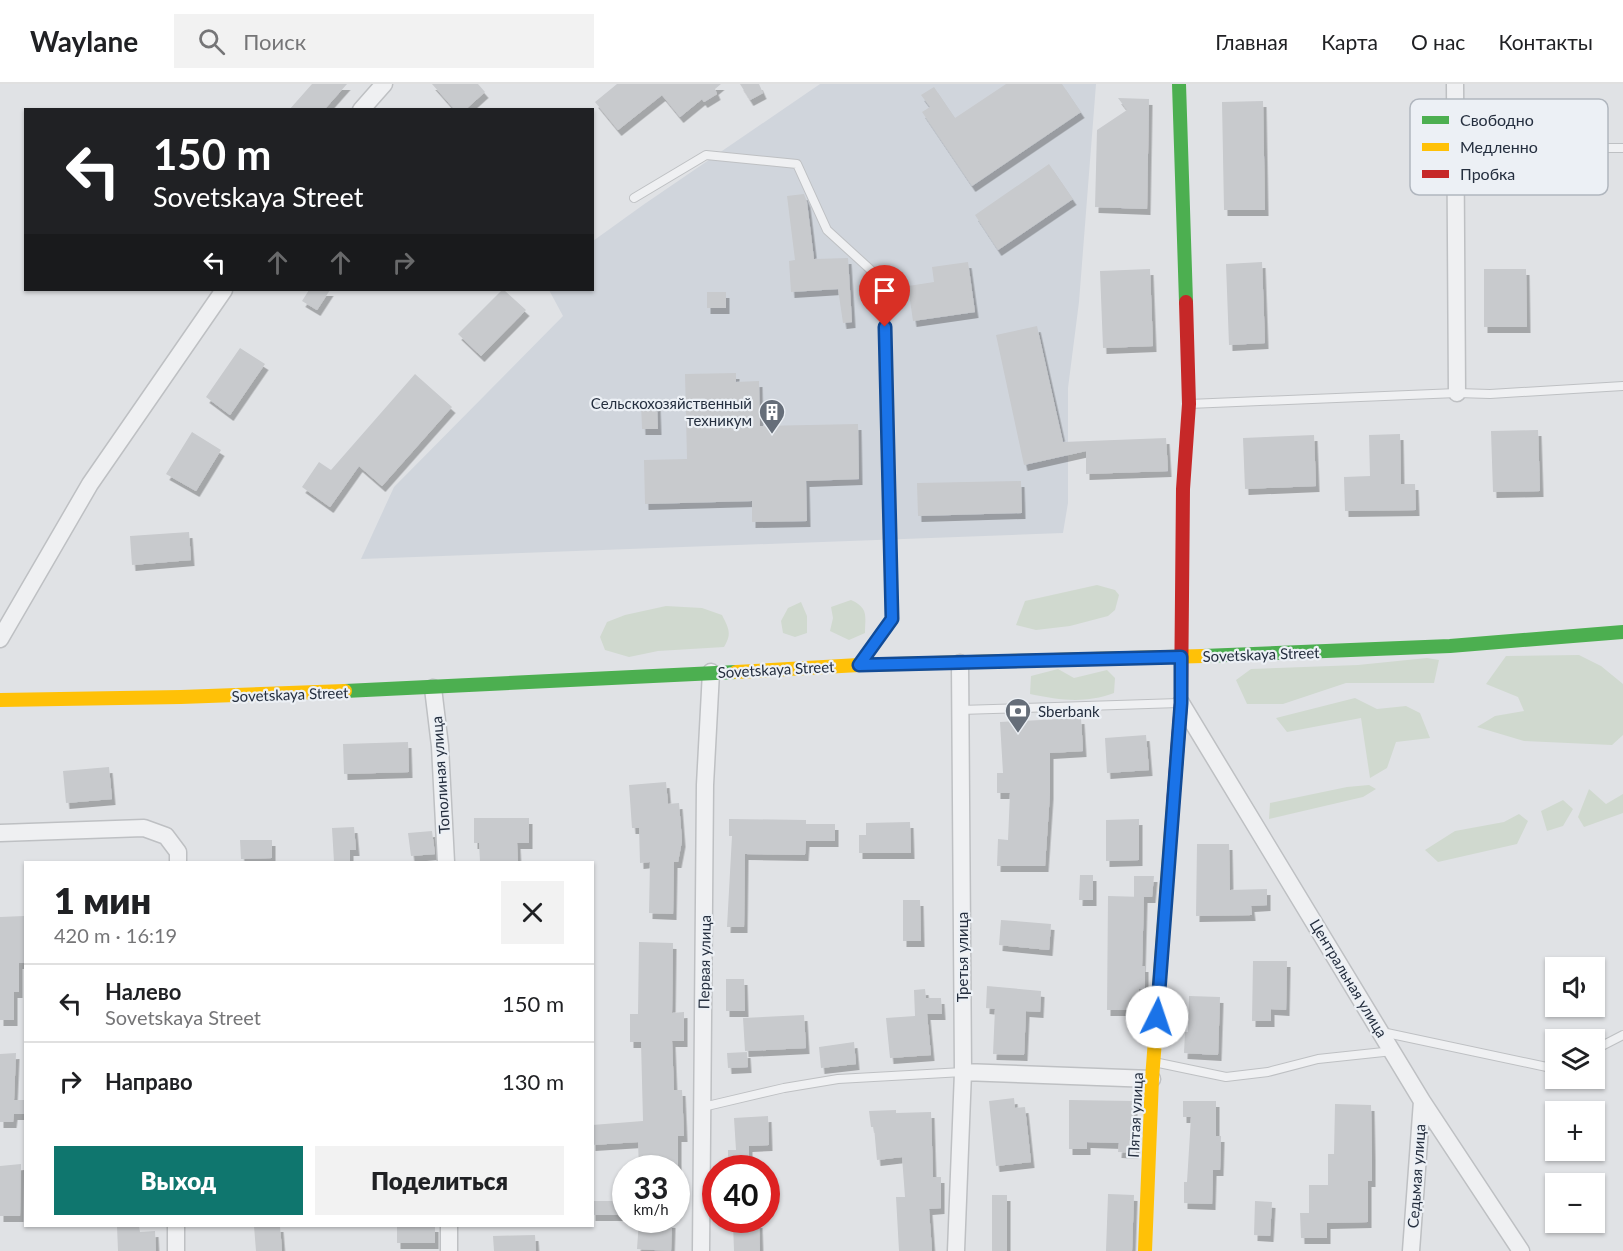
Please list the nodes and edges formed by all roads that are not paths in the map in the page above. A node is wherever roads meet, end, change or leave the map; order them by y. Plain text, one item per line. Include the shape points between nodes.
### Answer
1 (384, 84) edge
2 (1179, 84) edge
3 (363, 108) edge
4 (1455, 195) edge
5 (634, 198) dead end
6 (223, 291) edge
7 (1623, 386) edge
8 (1457, 393) junction
9 (1188, 404) junction
10 (1623, 632) edge
11 (0, 639) edge
12 (1181, 657) junction
13 (960, 663) junction
14 (859, 665) junction
15 (711, 672) junction
16 (433, 688) junction
17 (0, 700) edge
18 (1181, 703) junction
19 (960, 710) junction
20 (0, 833) edge
21 (178, 857) edge
22 (446, 861) edge
23 (1382, 1032) junction
24 (1623, 1035) edge
25 (1605, 1044) edge
26 (1393, 1051) junction
27 (1545, 1068) edge
28 (1153, 1071) junction
29 (963, 1072) junction
30 (1422, 1101) junction
31 (703, 1107) junction
32 (176, 1227) edge
33 (449, 1227) edge
34 (176, 1251) edge
35 (449, 1251) edge
36 (702, 1251) edge
37 (956, 1251) edge
38 (1145, 1251) edge
39 (1411, 1251) edge
40 (1521, 1251) edge

1 - 3 street
2 - 9 main road, Пятая улица
4 - 8 street
5 - 14 lane via 706,155 797,164 826,230 884,282 892,619
6 - 11 street via 90,484
7 - 8 lane
8 - 9 lane
9 - 12 main road, Пятая улица via 1182,489
10 - 12 main road, Sovetskaya Street via 1450,646
12 - 13 main road, Sovetskaya Street
12 - 18 main road, Пятая улица
13 - 14 main road, Sovetskaya Street
13 - 19 street, Третья улица
14 - 15 main road, Sovetskaya Street
15 - 16 main road, Sovetskaya Street
15 - 31 street, Первая улица via 705,786
16 - 17 main road, Sovetskaya Street
16 - 22 street, Тополиная улица
18 - 19 lane
18 - 23 street, Центральная улица
18 - 28 main road, Пятая улица
19 - 29 street, Третья улица
20 - 21 street via 144,828 166,836
23 - 26 street, Центральная улица
23 - 27 lane
24 - 25 lane
26 - 28 lane via 1318,1059 1268,1072 1226,1077
26 - 30 street, Центральная улица
28 - 29 street
28 - 38 main road, Пятая улица
29 - 31 lane via 838,1079
29 - 37 street, Третья улица
30 - 39 street, Седьмая улица
30 - 40 street, Центральная улица
31 - 36 street, Первая улица
32 - 34 street
33 - 35 street

